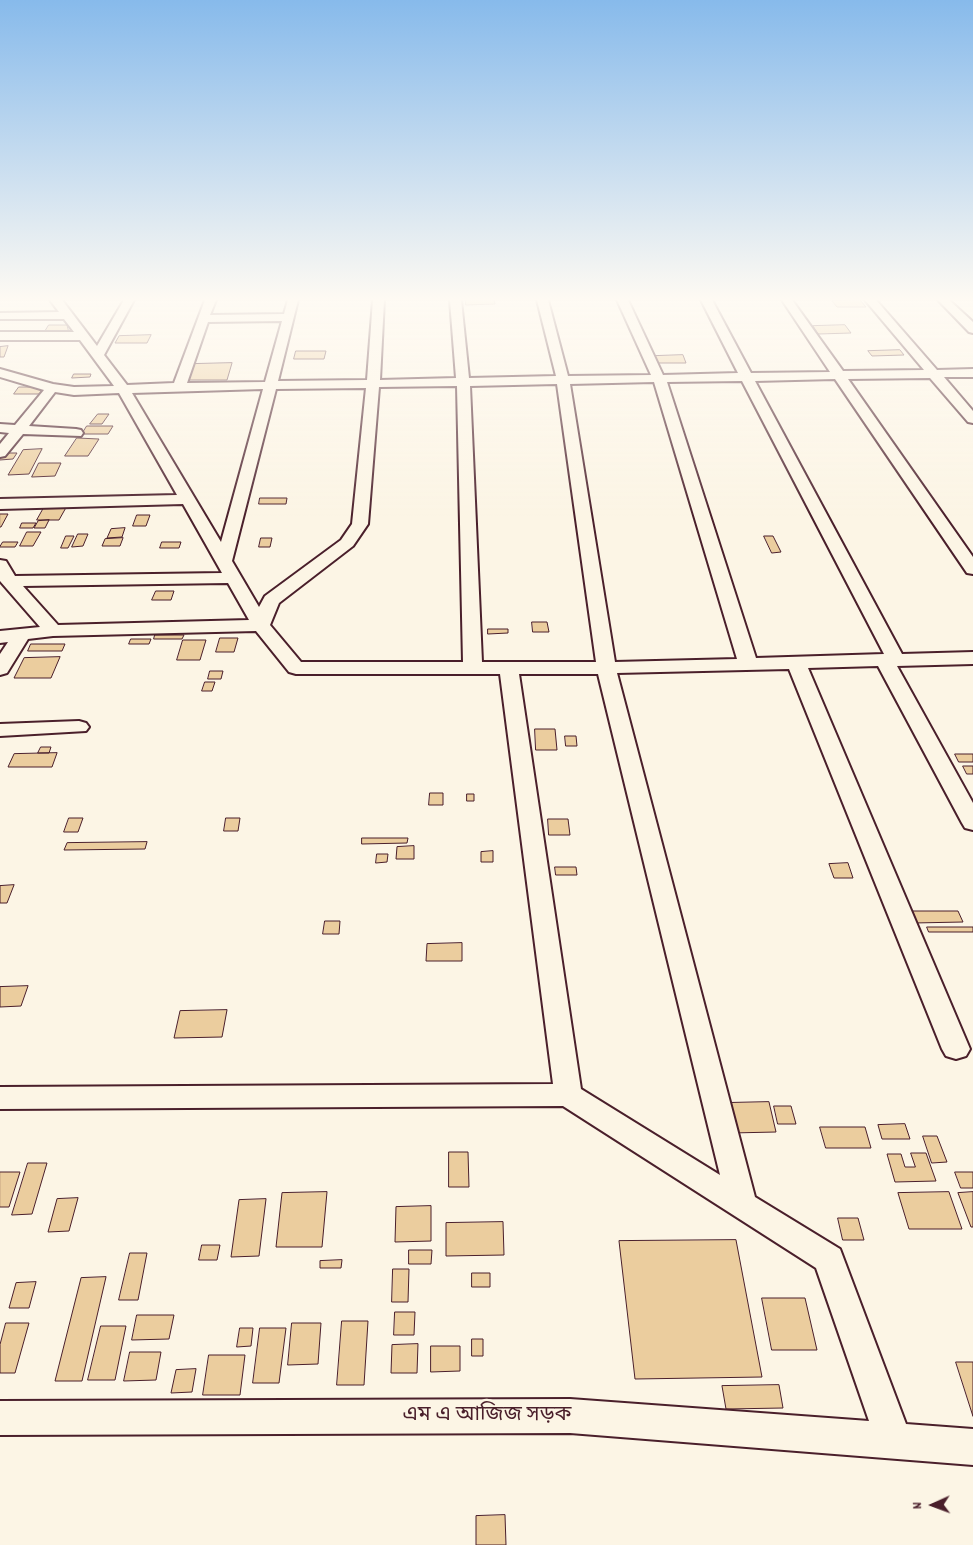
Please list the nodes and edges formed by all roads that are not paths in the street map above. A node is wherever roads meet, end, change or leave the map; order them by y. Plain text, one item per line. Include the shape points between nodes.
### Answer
1 (111, 372) edge
2 (184, 372) edge
3 (275, 372) edge
4 (375, 372) edge
5 (462, 372) edge
6 (561, 372) edge
7 (655, 372) edge
8 (745, 372) edge
9 (837, 372) edge
10 (0, 373) edge
11 (973, 373) edge
12 (935, 374) junction
13 (839, 375) junction
14 (748, 377) junction
15 (658, 379) junction
16 (563, 380) junction
17 (463, 382) junction
18 (374, 385) junction
19 (179, 387) junction
20 (271, 387) junction
21 (52, 388) junction
22 (124, 390) junction
23 (973, 419) edge
24 (0, 428) edge
25 (19, 429) junction
26 (76, 433) dead end
27 (0, 453) edge
28 (187, 499) junction
29 (0, 504) edge
30 (224, 560) junction
31 (0, 565) edge
32 (973, 569) edge
33 (234, 578) junction
34 (9, 581) junction
35 (261, 625) junction
36 (53, 631) junction
37 (21, 635) junction
38 (0, 637) edge
39 (973, 658) edge
40 (890, 660) junction
41 (796, 662) junction
42 (748, 663) junction
43 (0, 668) edge
44 (606, 668) junction
45 (473, 669) junction
46 (509, 669) junction
47 (79, 727) dead end
48 (0, 730) edge
49 (973, 823) edge
50 (956, 1049) dead end
51 (568, 1095) junction
52 (0, 1098) edge
53 (742, 1205) junction
54 (0, 1418) edge
55 (894, 1441) junction
56 (973, 1447) edge

1 - 22 street
2 - 19 street
3 - 20 street
4 - 18 street
5 - 17 street
6 - 16 street
7 - 15 street
8 - 14 street
9 - 13 street
10 - 21 street
11 - 12 street
12 - 13 street
12 - 23 street
13 - 14 street
13 - 32 street
14 - 15 street
14 - 40 street
15 - 16 street
15 - 42 street
16 - 17 street
16 - 44 street
17 - 18 street
17 - 45 street
18 - 20 street
18 - 35 street via 360,524 347,543 271,600
19 - 20 street
19 - 22 street
20 - 30 street
21 - 22 street
21 - 25 street
22 - 28 street
24 - 25 street
25 - 26 street
25 - 27 street
28 - 29 street
28 - 30 street
30 - 33 street
31 - 34 street
33 - 34 street
33 - 35 street
34 - 36 street
35 - 36 street
35 - 45 street via 296,668
36 - 37 street
37 - 38 street
37 - 43 street
39 - 40 street
40 - 41 street
40 - 49 street
41 - 42 street
41 - 50 street
42 - 44 street
44 - 46 street
44 - 53 street
45 - 46 street
46 - 51 street
47 - 48 street
51 - 52 street
51 - 53 street
53 - 55 street via 829,1259
54 - 55 street, এম এ আজিজ সড়ক via 570,1416
55 - 56 street, এম এ আজিজ সড়ক

